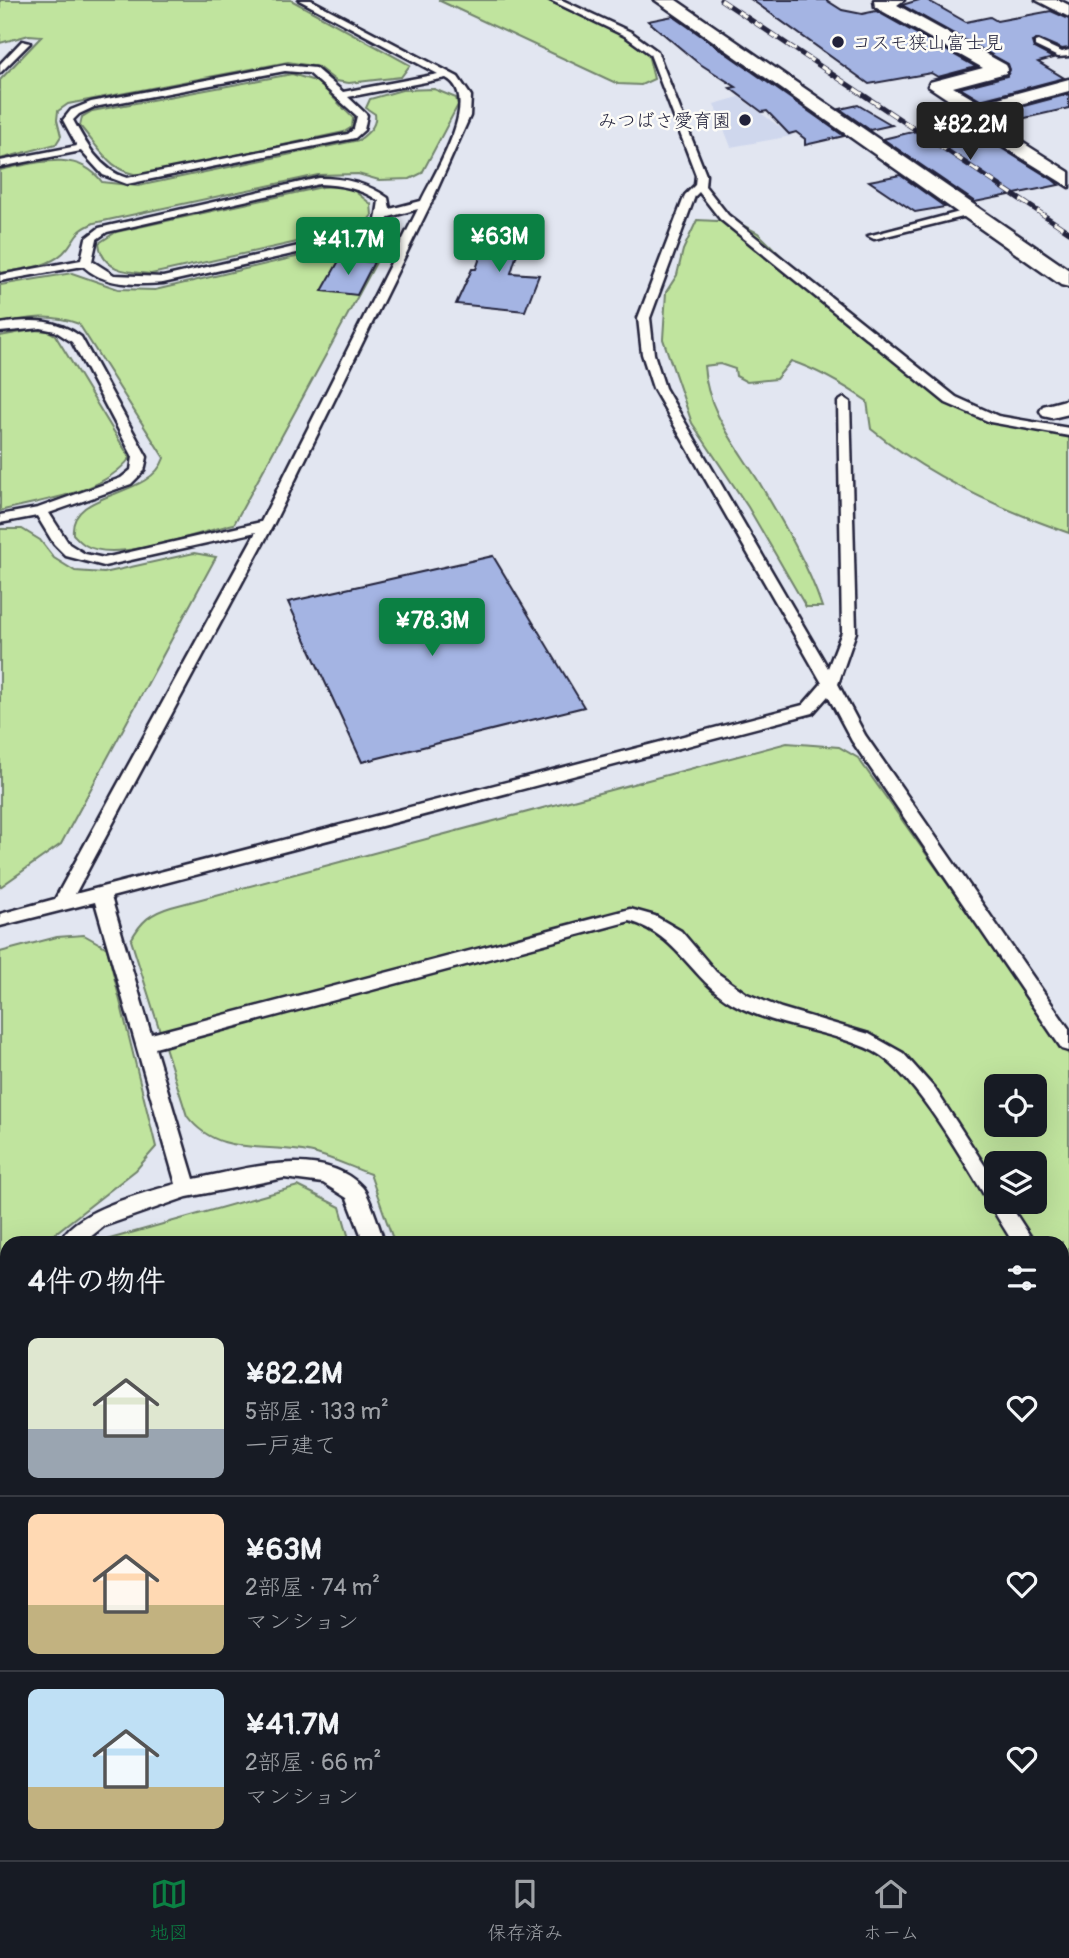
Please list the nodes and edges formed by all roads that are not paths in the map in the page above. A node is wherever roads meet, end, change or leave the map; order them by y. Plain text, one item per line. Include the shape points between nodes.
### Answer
1 (304, 0) edge
2 (555, 0) edge
3 (664, 0) edge
4 (895, 0) edge
5 (1045, 0) edge
6 (1069, 12) edge
7 (1038, 44) dead end
8 (0, 47) edge
9 (1069, 53) edge
10 (0, 69) edge
11 (446, 75) junction
12 (1069, 85) edge
13 (340, 96) junction
14 (977, 109) junction
15 (82, 148) junction
16 (0, 164) edge
17 (1069, 181) edge
18 (699, 186) junction
19 (426, 203) junction
20 (971, 212) junction
21 (386, 214) junction
22 (874, 236) dead end
23 (86, 262) junction
24 (0, 278) edge
25 (1069, 280) edge
26 (0, 328) edge
27 (844, 402) dead end
28 (1069, 432) edge
29 (41, 511) junction
30 (0, 519) edge
31 (265, 525) junction
32 (831, 684) junction
33 (101, 894) junction
34 (62, 903) junction
35 (0, 920) edge
36 (145, 1044) junction
37 (1069, 1044) edge
38 (984, 1182) edge
39 (187, 1189) junction
40 (1005, 1214) edge
41 (77, 1236) edge
42 (372, 1236) edge
43 (1020, 1236) edge

1 - 11 lane
2 - 18 lane via 628,34 654,53 701,175
3 - 20 street
4 - 14 street via 881,3 999,69 937,86
5 - 6 street
7 - 9 lane via 1060,55
8 - 10 lane via 25,43
11 - 13 lane
11 - 19 lane via 455,79 466,96 465,116
12 - 14 street
13 - 15 lane via 312,70 285,68 90,105 68,120
13 - 15 lane via 362,115 359,130 351,136 141,180 112,178
14 - 17 street via 962,113
15 - 16 lane
18 - 28 lane via 724,217 951,400 995,419
18 - 32 lane via 690,195 644,318 649,354 659,388
19 - 21 lane
19 - 31 lane
20 - 22 lane
20 - 25 street
21 - 23 lane via 381,225 364,235 163,281 141,282 102,274
21 - 23 lane via 384,200 374,192 341,181 319,181 103,230 92,238
23 - 24 lane
26 - 29 lane via 45,324 65,328 77,340 140,457 137,471 126,481
27 - 32 lane via 849,632
29 - 30 lane
29 - 31 lane via 60,546 77,559 104,562
31 - 34 lane
32 - 33 lane via 808,709
32 - 37 lane via 858,737
33 - 34 lane
33 - 36 lane
34 - 35 lane
36 - 38 lane via 630,915 656,921 675,934 723,988 764,1011 817,1022 884,1048 915,1076
36 - 39 lane
39 - 41 lane via 97,1220
39 - 42 lane via 284,1170 327,1175 355,1193
40 - 43 lane

